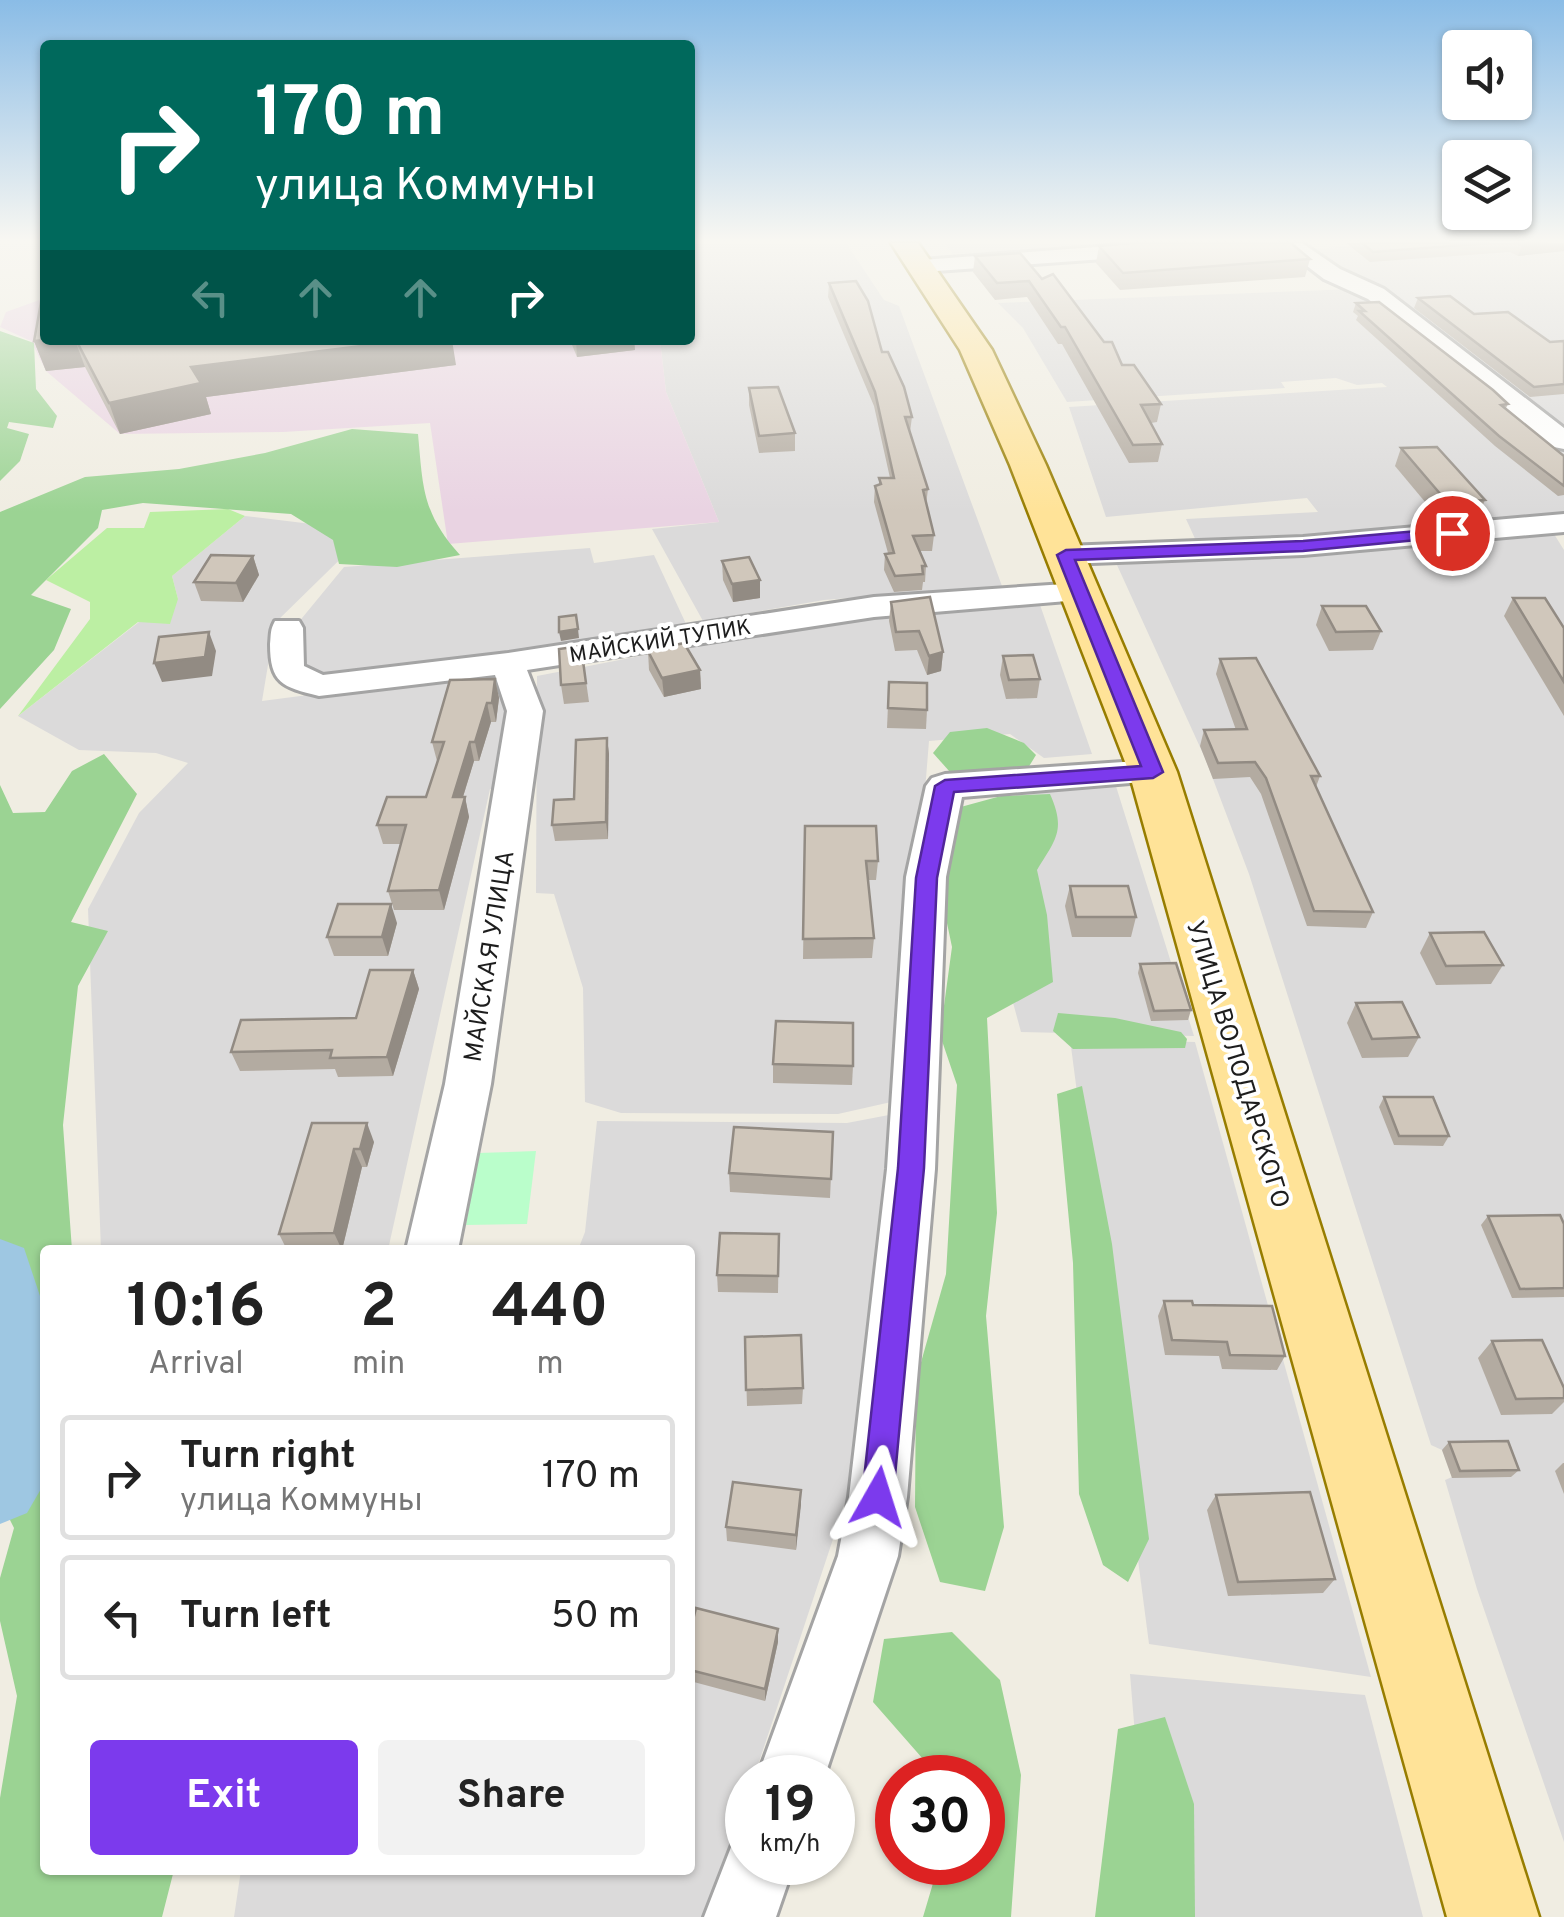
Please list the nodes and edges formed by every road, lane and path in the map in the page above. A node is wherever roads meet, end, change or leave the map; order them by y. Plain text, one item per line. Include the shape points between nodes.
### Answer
1 (964, 332) edge
2 (1425, 332) edge
3 (1564, 441) edge
4 (1564, 523) edge
5 (1073, 573) junction
6 (286, 628) dead end
7 (508, 664) junction
8 (1153, 772) junction
9 (433, 1245) edge
10 (798, 1755) edge
11 (752, 1885) edge
12 (740, 1917) edge
13 (1493, 1917) edge

1 - 5 main road, УЛИЦА ВОЛОДАРСКОГО
2 - 3 street
4 - 5 street, МАЙСКИЙ ТУПИК
5 - 7 street, МАЙСКИЙ ТУПИК
5 - 8 main road, УЛИЦА ВОЛОДАРСКОГО
6 - 7 street, МАЙСКИЙ ТУПИК via 287,671 320,686
7 - 9 street, МАЙСКАЯ УЛИЦА via 525,712 468,1084
8 - 10 street via 945,786 926,878 911,1168 878,1497 868,1556
8 - 13 main road, УЛИЦА ВОЛОДАРСКОГО
11 - 12 street

